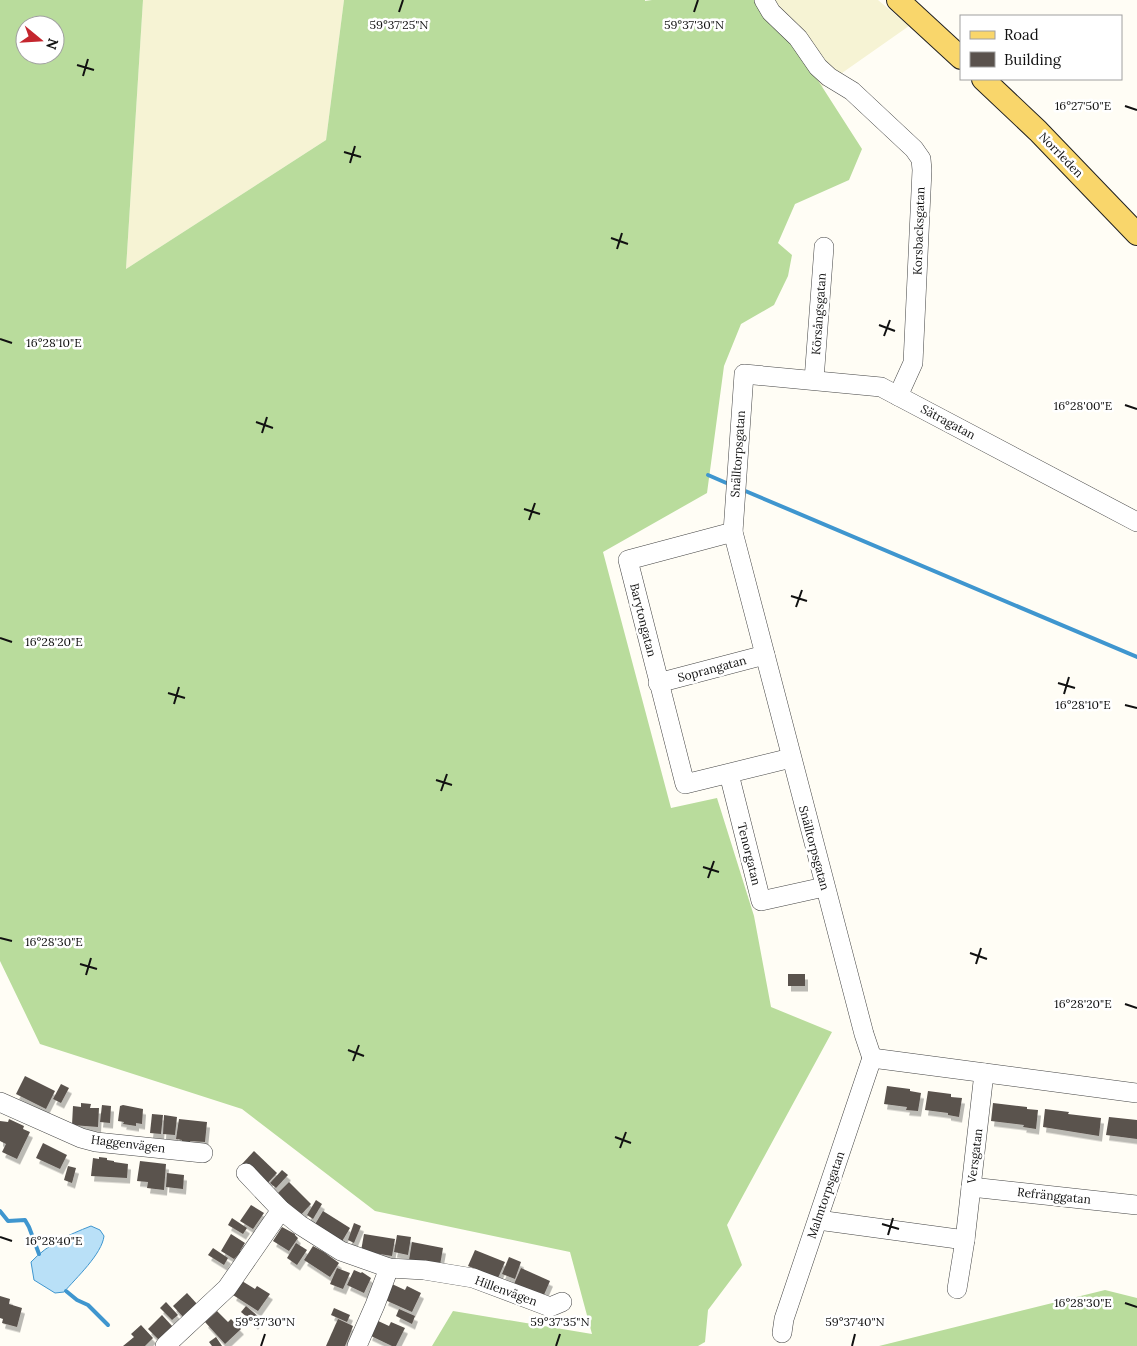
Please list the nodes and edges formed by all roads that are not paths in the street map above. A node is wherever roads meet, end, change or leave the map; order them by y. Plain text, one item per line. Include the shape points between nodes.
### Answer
1 (754, 0) edge
2 (898, 0) edge
3 (768, 6) edge
4 (960, 57) edge
5 (984, 80) edge
6 (1137, 234) edge
7 (824, 247) dead end
8 (744, 374) joint
9 (814, 380) junction
10 (898, 396) junction
11 (1137, 522) edge
12 (733, 532) junction
13 (765, 655) junction
14 (658, 683) junction
15 (791, 758) junction
16 (729, 774) junction
17 (824, 887) junction
18 (872, 1058) junction
19 (984, 1072) junction
20 (1137, 1093) edge
21 (0, 1102) edge
22 (203, 1153) dead end
23 (246, 1173) dead end
24 (971, 1187) junction
25 (1137, 1205) edge
26 (281, 1210) junction
27 (818, 1220) junction
28 (965, 1240) junction
29 (389, 1268) junction
30 (957, 1289) dead end
31 (562, 1302) dead end
32 (782, 1333) dead end
33 (165, 1346) edge
34 (356, 1346) edge

1 - 3 street, Korsbacksgatan via 759,5
2 - 4 main road
3 - 10 street, Korsbacksgatan via 798,38 810,45 843,77 852,91 921,159 913,363
5 - 6 main road, Norrleden
7 - 9 street, Körsångsgatan
8 - 9 street, Sätragatan
8 - 12 street, Snälltorpsgatan
9 - 10 street, Sätragatan via 881,387
10 - 11 street, Sätragatan
12 - 13 street, Snälltorpsgatan
12 - 14 street, Barytongatan via 628,560
13 - 14 street, Soprangatan
13 - 15 street, Snälltorpsgatan
14 - 16 street, Barytongatan via 685,784
15 - 16 street
15 - 17 street, Snälltorpsgatan
16 - 17 street, Tenorgatan via 761,901
17 - 18 street, Snälltorpsgatan
18 - 19 street
18 - 27 street, Malmtorpsgatan
19 - 20 street
19 - 24 street, Versgatan
21 - 22 street, Haggenvägen via 96,1142
23 - 26 street, Hillenvägen
24 - 25 street, Refränggatan
24 - 28 street, Versgatan
26 - 29 street, Hillenvägen via 341,1251
26 - 33 street via 227,1288
27 - 28 street
27 - 32 street, Malmtorpsgatan via 784,1318
28 - 30 street, Versgatan
29 - 31 street, Hillenvägen via 473,1278 550,1307
29 - 34 street

